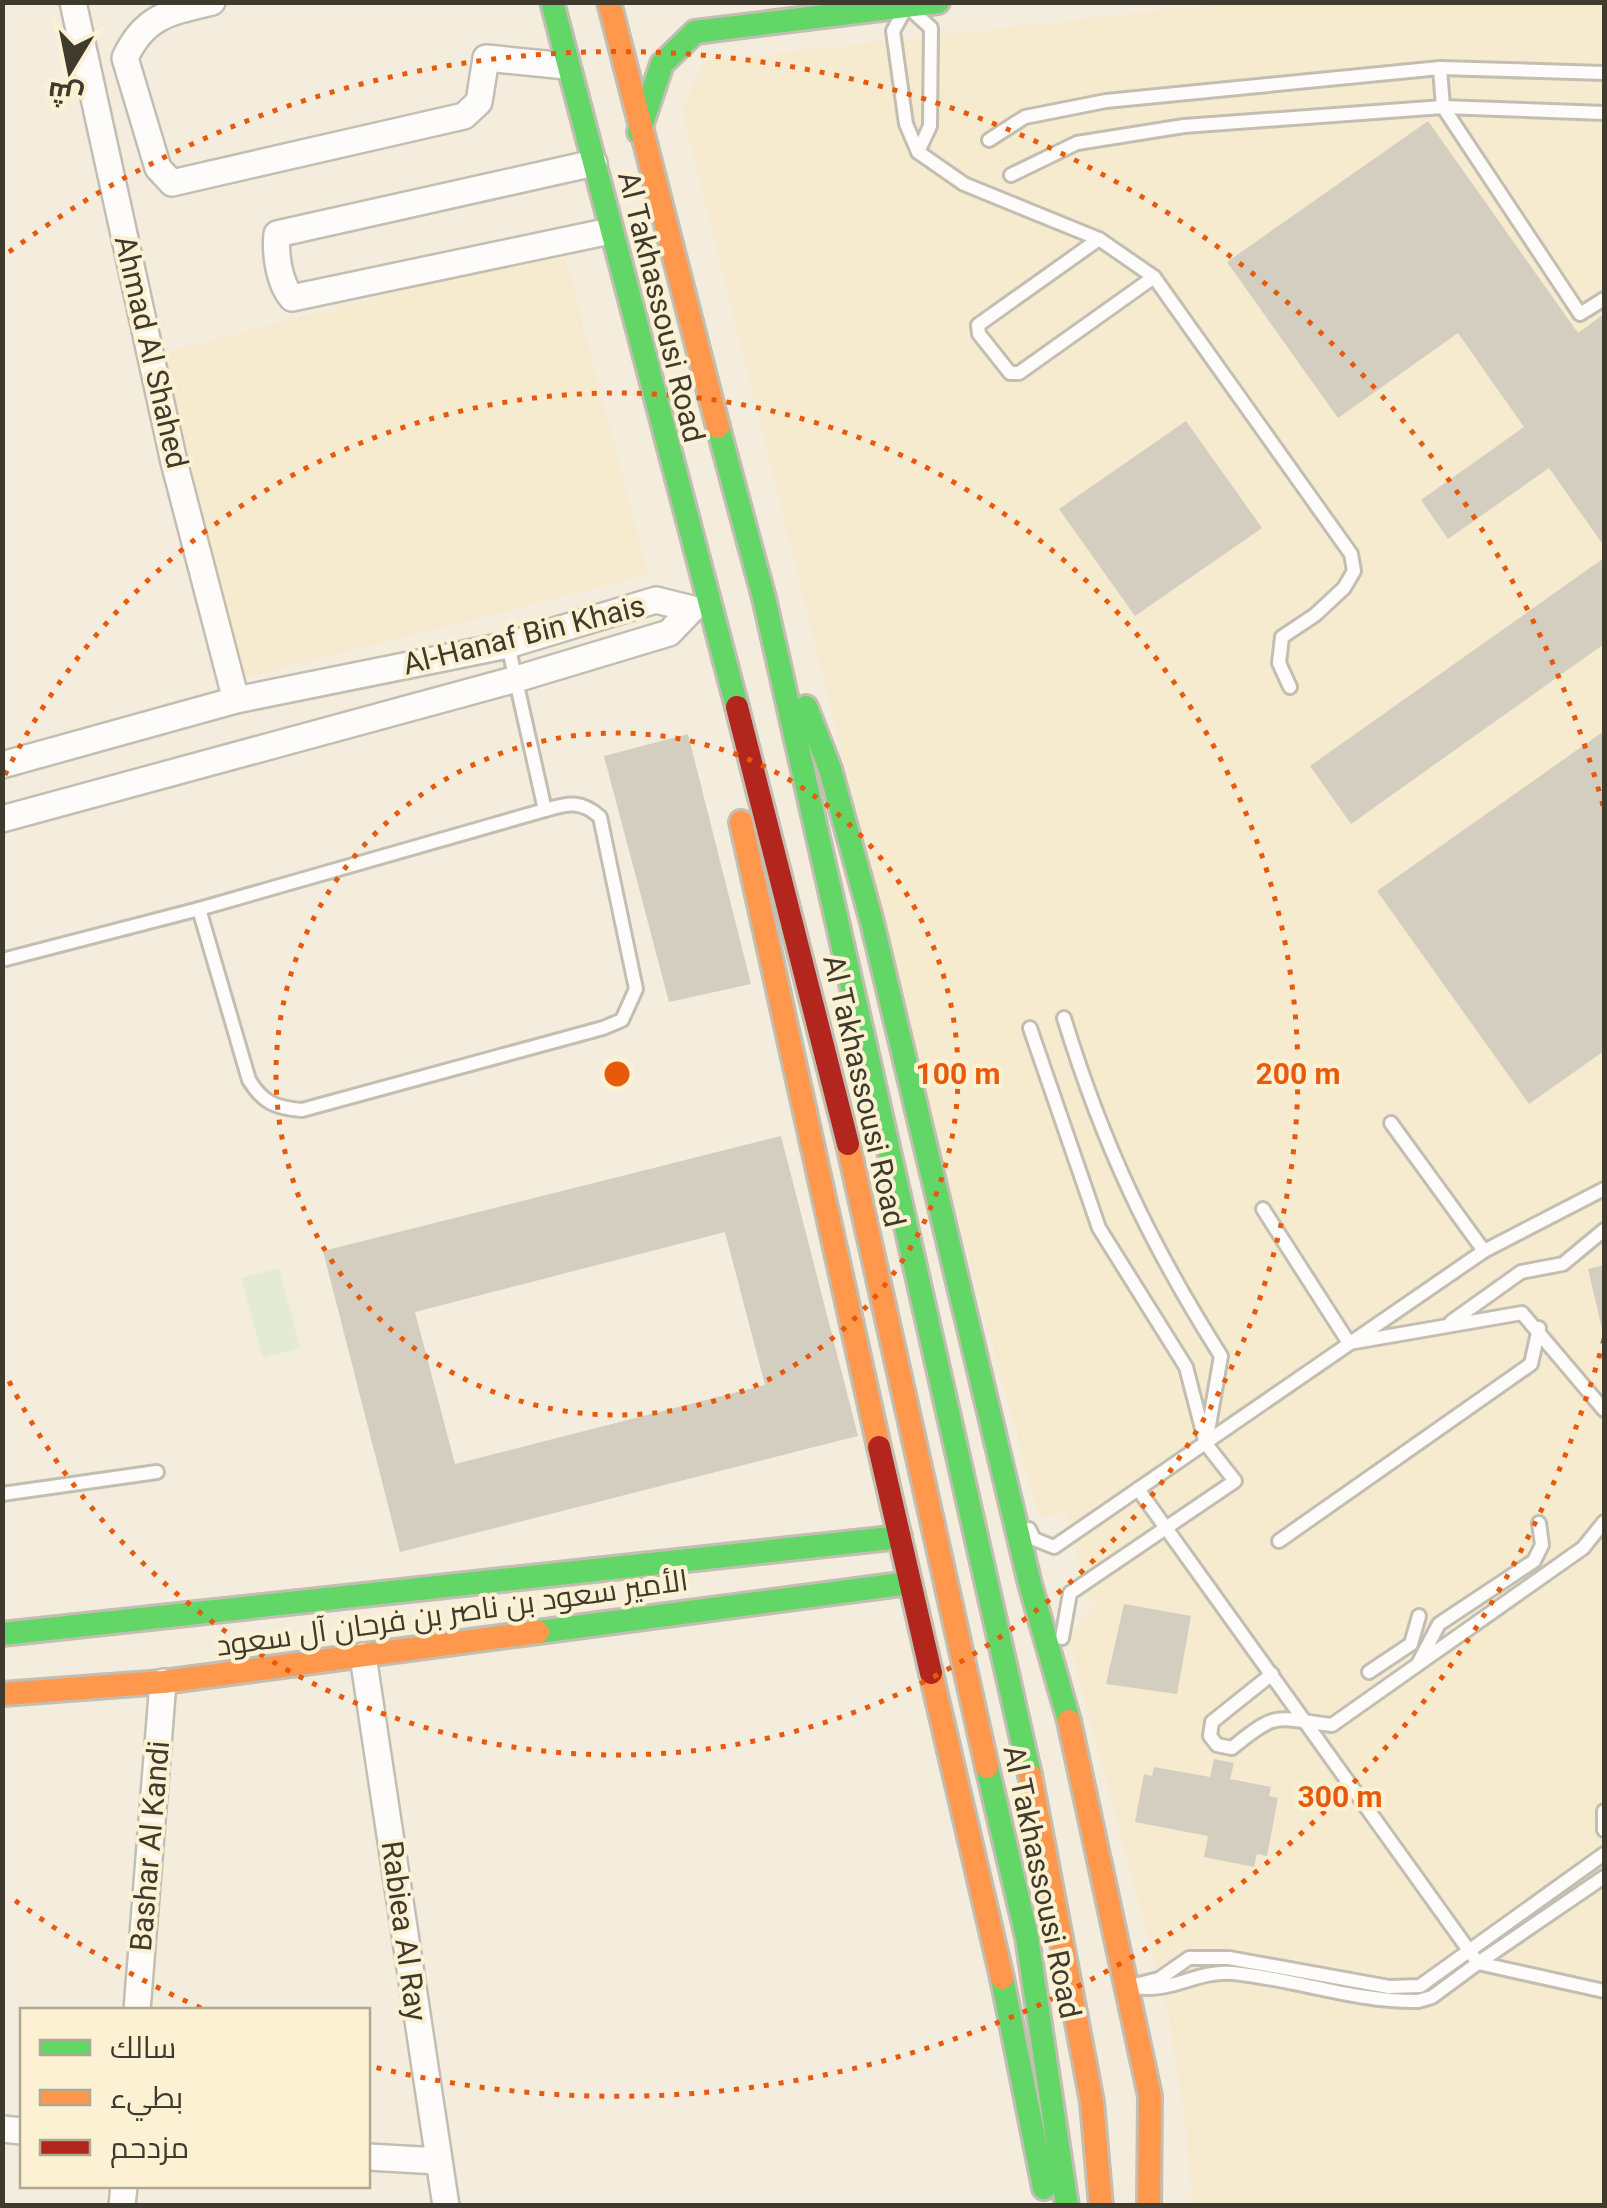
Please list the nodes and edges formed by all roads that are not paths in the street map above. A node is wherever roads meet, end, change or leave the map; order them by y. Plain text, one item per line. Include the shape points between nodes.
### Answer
1 (73, 2) edge
2 (212, 2) edge
3 (552, 2) edge
4 (609, 2) edge
5 (938, 2) edge
6 (907, 6) junction
7 (809, 10) edge
8 (566, 66) junction
9 (1440, 68) junction
10 (1604, 73) edge
11 (1443, 107) junction
12 (1604, 113) edge
13 (639, 132) junction
14 (989, 140) dead end
15 (918, 152) junction
16 (594, 163) junction
17 (1012, 175) dead end
18 (610, 231) junction
19 (1099, 239) junction
20 (1154, 277) junction
21 (1604, 299) edge
22 (668, 459) junction
23 (764, 598) junction
24 (692, 609) junction
25 (508, 645) junction
26 (513, 680) junction
27 (1290, 687) dead end
28 (236, 700) junction
29 (2, 765) edge
30 (545, 810) junction
31 (2, 820) edge
32 (200, 909) junction
33 (2, 960) edge
34 (1064, 1018) dead end
35 (1030, 1028) dead end
36 (1391, 1123) dead end
37 (1604, 1189) edge
38 (1262, 1209) dead end
39 (1604, 1230) edge
40 (1484, 1251) junction
41 (1446, 1326) junction
42 (1539, 1328) junction
43 (1349, 1343) junction
44 (1604, 1410) edge
45 (1206, 1444) junction
46 (157, 1472) dead end
47 (1008, 1486) junction
48 (1138, 1489) junction
49 (2, 1494) edge
50 (1539, 1522) dead end
51 (1604, 1522) edge
52 (1163, 1528) junction
53 (900, 1538) junction
54 (1279, 1542) dead end
55 (909, 1583) junction
56 (1419, 1616) dead end
57 (2, 1634) edge
58 (363, 1656) junction
59 (1418, 1665) junction
60 (1369, 1672) dead end
61 (1272, 1674) junction
62 (163, 1682) junction
63 (2, 1694) edge
64 (1064, 1700) junction
65 (1308, 1722) junction
66 (1604, 1812) edge
67 (1604, 1830) edge
68 (1604, 1854) edge
69 (1604, 1877) edge
70 (1466, 1950) junction
71 (1478, 1963) junction
72 (1128, 1986) junction
73 (1604, 1991) edge
74 (137, 2008) edge
75 (1150, 2096) junction
76 (370, 2157) edge
77 (438, 2162) junction
78 (446, 2206) edge
79 (1048, 2206) edge
80 (1067, 2206) edge
81 (1101, 2206) edge
82 (1128, 2206) edge
83 (1149, 2206) edge
84 (1172, 2206) edge

1 - 28 street, Ahmad Al Shahed via 174,462
2 - 8 street via 172,12 137,31 125,58 158,168 172,183 464,116 479,102 486,58
3 - 8 main road, Al Takhassousi Road
4 - 13 main road, Al Takhassousi Road
5 - 6 main road
6 - 7 main road
6 - 15 lane via 893,32 906,124
6 - 15 lane via 931,28 930,126
7 - 13 main road via 695,32 672,47 658,63
8 - 16 main road, Al Takhassousi Road
9 - 10 lane
9 - 11 lane
9 - 14 lane via 1106,101 1025,117
11 - 12 lane
11 - 17 lane via 1184,126 1077,144
11 - 21 lane via 1580,314
13 - 23 main road, Al Takhassousi Road
15 - 19 lane via 964,184
16 - 18 main road, Al Takhassousi Road
16 - 18 street via 277,234 275,249 292,298
18 - 22 main road, Al Takhassousi Road
19 - 20 lane
19 - 20 lane via 978,325 1010,373
20 - 27 lane via 1351,554 1354,572 1344,588 1282,637 1279,663
22 - 24 main road
22 - 80 main road, Al Takhassousi Road via 834,1080 1027,1936
23 - 47 main road via 846,826
23 - 81 main road, Al Takhassousi Road via 1036,1799 1092,2102
24 - 25 street, Al-Hanaf Bin Khais via 656,600
24 - 26 street, Al-Hanaf Bin Khais via 669,632
24 - 53 main road
25 - 26 lane
25 - 28 street, Al-Hanaf Bin Khais
26 - 30 lane
26 - 31 street, Al-Hanaf Bin Khais
28 - 29 street, Al-Hanaf Bin Khais
30 - 32 lane
30 - 32 lane via 572,802 600,817 636,989 622,1020 602,1028 302,1110 278,1108 259,1098 249,1080
32 - 33 lane
34 - 45 lane via 1094,1117 1139,1215 1221,1356
35 - 45 lane via 1099,1228 1186,1367
36 - 40 lane
37 - 40 lane
38 - 43 lane
39 - 41 lane via 1564,1264 1522,1272
40 - 43 lane
41 - 42 lane via 1522,1313
41 - 43 lane
42 - 44 lane
42 - 54 lane via 1530,1364
43 - 45 lane
45 - 48 lane
45 - 52 lane via 1234,1482
46 - 49 lane
47 - 48 lane via 1034,1539 1054,1546
47 - 64 main road
48 - 52 lane
50 - 59 lane via 1542,1545 1534,1561 1440,1624
51 - 59 lane via 1583,1548
52 - 61 lane
52 - 64 lane via 1070,1593 1062,1621
53 - 55 main road
53 - 57 main road, الأمير سعود بن ناصر بن فرحان آل سعود
55 - 58 main road, الأمير سعود بن ناصر بن فرحان آل سعود
55 - 79 main road via 984,1894
56 - 60 lane via 1412,1644
58 - 62 main road, الأمير سعود بن ناصر بن فرحان آل سعود
58 - 77 street, Rabiea Al Ray
59 - 65 lane via 1332,1725
61 - 65 lane
61 - 65 lane via 1212,1722 1217,1746 1232,1748 1263,1722 1284,1715
62 - 63 main road, الأمير سعود بن ناصر بن فرحان آل سعود
62 - 74 street, Bashar Al Kandi
64 - 72 main road
65 - 70 lane
66 - 67 lane
68 - 70 lane
69 - 71 lane
70 - 71 lane
70 - 72 lane via 1420,1986 1402,1989 1229,1958 1189,1958 1159,1979
71 - 72 lane via 1418,2001 1229,1972 1160,1991
71 - 73 lane
72 - 75 main road
75 - 82 main road
75 - 83 main road
75 - 84 main road
76 - 77 street
77 - 78 street, Rabiea Al Ray

